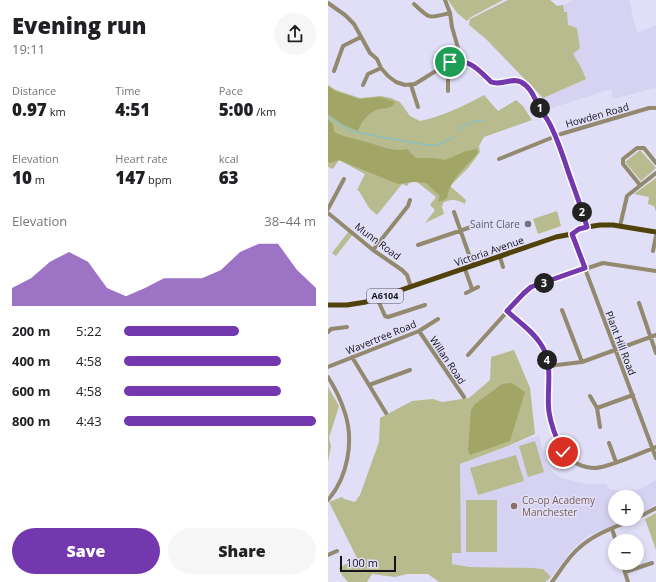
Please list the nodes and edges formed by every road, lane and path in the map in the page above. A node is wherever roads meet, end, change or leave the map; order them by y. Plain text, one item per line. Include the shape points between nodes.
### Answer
1 (445, 0) edge
2 (328, 3) edge
3 (413, 3) edge
4 (450, 13) junction
5 (361, 37) junction
6 (460, 61) junction
7 (442, 67) junction
8 (381, 68) junction
9 (334, 71) dead end
10 (363, 85) dead end
11 (411, 85) junction
12 (448, 91) dead end
13 (411, 107) dead end
14 (656, 108) edge
15 (555, 136) junction
16 (498, 159) dead end
17 (656, 163) edge
18 (656, 173) edge
19 (344, 179) dead end
20 (640, 185) junction
21 (410, 200) dead end
22 (328, 209) edge
23 (454, 212) dead end
24 (328, 213) edge
25 (478, 225) dead end
26 (620, 226) junction
27 (587, 227) junction
28 (461, 231) junction
29 (656, 232) edge
30 (572, 234) junction
31 (656, 236) edge
32 (418, 245) dead end
33 (373, 250) junction
34 (653, 251) dead end
35 (500, 257) junction
36 (473, 266) junction
37 (503, 267) dead end
38 (585, 268) junction
39 (465, 269) junction
40 (656, 271) edge
41 (411, 287) junction
42 (478, 287) dead end
43 (472, 289) junction
44 (466, 293) dead end
45 (377, 298) junction
46 (639, 303) dead end
47 (328, 305) edge
48 (425, 305) dead end
49 (562, 310) dead end
50 (507, 311) junction
51 (438, 319) dead end
52 (347, 327) dead end
53 (419, 331) junction
54 (328, 332) edge
55 (656, 335) edge
56 (651, 337) junction
57 (615, 350) junction
58 (656, 353) edge
59 (468, 355) dead end
60 (352, 357) junction
61 (582, 362) junction
62 (548, 366) junction
63 (328, 367) edge
64 (410, 370) dead end
65 (328, 377) edge
66 (369, 385) junction
67 (633, 395) junction
68 (590, 396) dead end
69 (464, 397) dead end
70 (597, 408) junction
71 (386, 413) dead end
72 (600, 427) dead end
73 (609, 444) dead end
74 (654, 448) edge
75 (656, 458) edge
76 (616, 462) junction
77 (328, 500) edge
78 (656, 508) edge
79 (644, 514) edge
80 (619, 526) edge
81 (612, 529) junction
82 (614, 534) edge
83 (337, 551) dead end
84 (328, 554) edge
85 (652, 564) dead end
86 (625, 572) joint
87 (552, 582) edge
88 (628, 582) edge

1 - 4 street
2 - 5 street via 349,18
3 - 4 street via 430,17
4 - 6 street
5 - 8 street
5 - 9 street via 344,45
6 - 7 street via 450,62
6 - 15 street via 475,66 491,82 515,80 524,83 533,94
7 - 11 street
7 - 12 street via 448,78
8 - 10 street via 368,74 363,79
8 - 11 street via 396,82
11 - 13 street via 417,106
14 - 15 street, Howden Road
15 - 16 street, Howden Road
15 - 27 street
17 - 20 street via 644,148 637,148 624,159 624,164
18 - 20 street
19 - 22 street
20 - 26 street via 627,196
21 - 33 street
23 - 28 street
24 - 33 street, Munn Road
25 - 28 street
26 - 27 main road, Victoria Avenue / A6104
26 - 29 main road, Victoria Avenue / A6104
27 - 30 main road, Victoria Avenue / A6104
28 - 32 street
28 - 36 street
30 - 35 main road, Victoria Avenue / A6104 via 556,237
30 - 38 street, Plant Hill Road
31 - 34 street
33 - 41 street, Munn Road via 402,270 407,275
35 - 36 main road, Victoria Avenue / A6104
35 - 37 street
36 - 39 main road, Victoria Avenue / A6104
38 - 40 street via 609,263
38 - 50 street via 531,287
38 - 57 street, Plant Hill Road
39 - 41 main road, Victoria Avenue / A6104
39 - 43 street
41 - 45 main road, Victoria Avenue / A6104
42 - 43 street
43 - 44 street
45 - 47 main road, Victoria Avenue / A6104 via 352,305
45 - 48 street via 385,316 388,317
46 - 56 street
49 - 61 street
50 - 59 street
50 - 62 street via 542,345
51 - 53 street, Wavertree Road
52 - 54 street via 331,329
53 - 60 street, Wavertree Road
53 - 69 street, Willan Road
55 - 56 street
56 - 57 street
56 - 58 street
57 - 61 street
57 - 67 street, Plant Hill Road
60 - 63 street, Wavertree Road
60 - 66 street
61 - 62 street
62 - 76 street via 549,412 563,452 583,467 596,468
64 - 66 street
65 - 77 street via 345,411 349,437 344,469 337,487
66 - 71 street
67 - 70 street
67 - 74 street, Plant Hill Road
68 - 70 street
70 - 72 street
73 - 76 street
74 - 75 street, Plant Hill Road
74 - 76 street
78 - 79 street
80 - 81 street
81 - 82 street
81 - 87 street via 578,548
83 - 84 street
85 - 86 street
86 - 88 street

